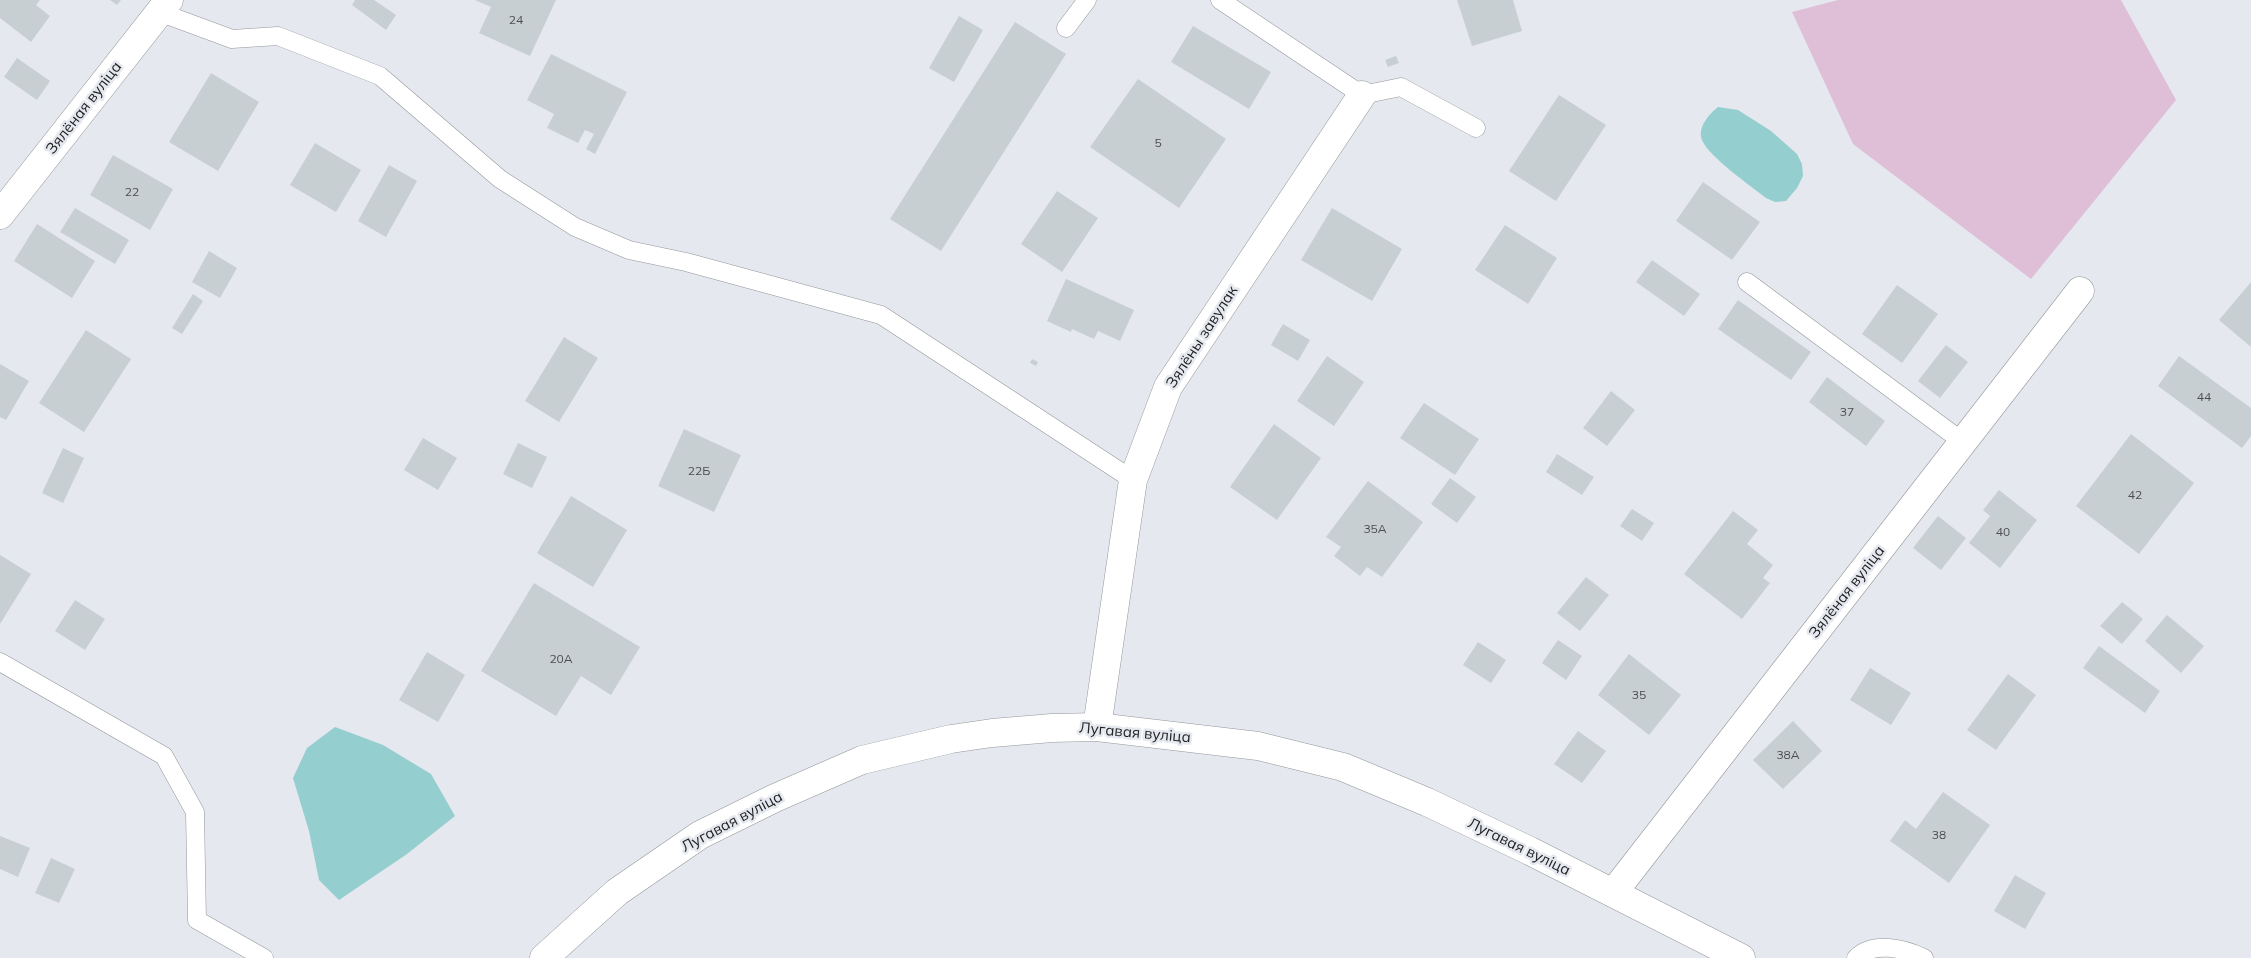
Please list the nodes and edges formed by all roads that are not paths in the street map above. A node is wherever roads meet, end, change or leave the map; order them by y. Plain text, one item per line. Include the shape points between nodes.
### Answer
1 (1087, 0) edge
2 (1220, 0) edge
3 (164, 6) edge
4 (1066, 28) dead end
5 (1362, 95) junction
6 (1476, 128) dead end
7 (0, 215) edge
8 (1747, 282) dead end
9 (2080, 291) dead end
10 (1964, 442) junction
11 (1133, 480) junction
12 (0, 662) edge
13 (1097, 727) junction
14 (1614, 893) junction
15 (264, 958) edge
16 (544, 958) edge
17 (1741, 958) edge
18 (1856, 958) edge
19 (1924, 958) edge

1 - 4 lane
2 - 5 lane
3 - 7 street, Зялёная вуліца
3 - 11 lane via 232,39 278,36 380,76 500,179 575,227 629,250 686,262 881,315
5 - 6 lane via 1401,87
5 - 11 street, Зялёны завулак via 1168,387
8 - 10 lane
9 - 10 street, Зялёная вуліца
10 - 14 street, Зялёная вуліца
11 - 13 street, Зялёны завулак
12 - 15 lane via 164,756 195,812 197,920
13 - 14 street, Лугавая вуліца via 1258,746 1343,767 1436,806
13 - 16 street, Лугавая вуліца via 992,733 862,760 700,835 617,892
14 - 17 street, Лугавая вуліца
18 - 19 lane via 1861,952 1886,946

